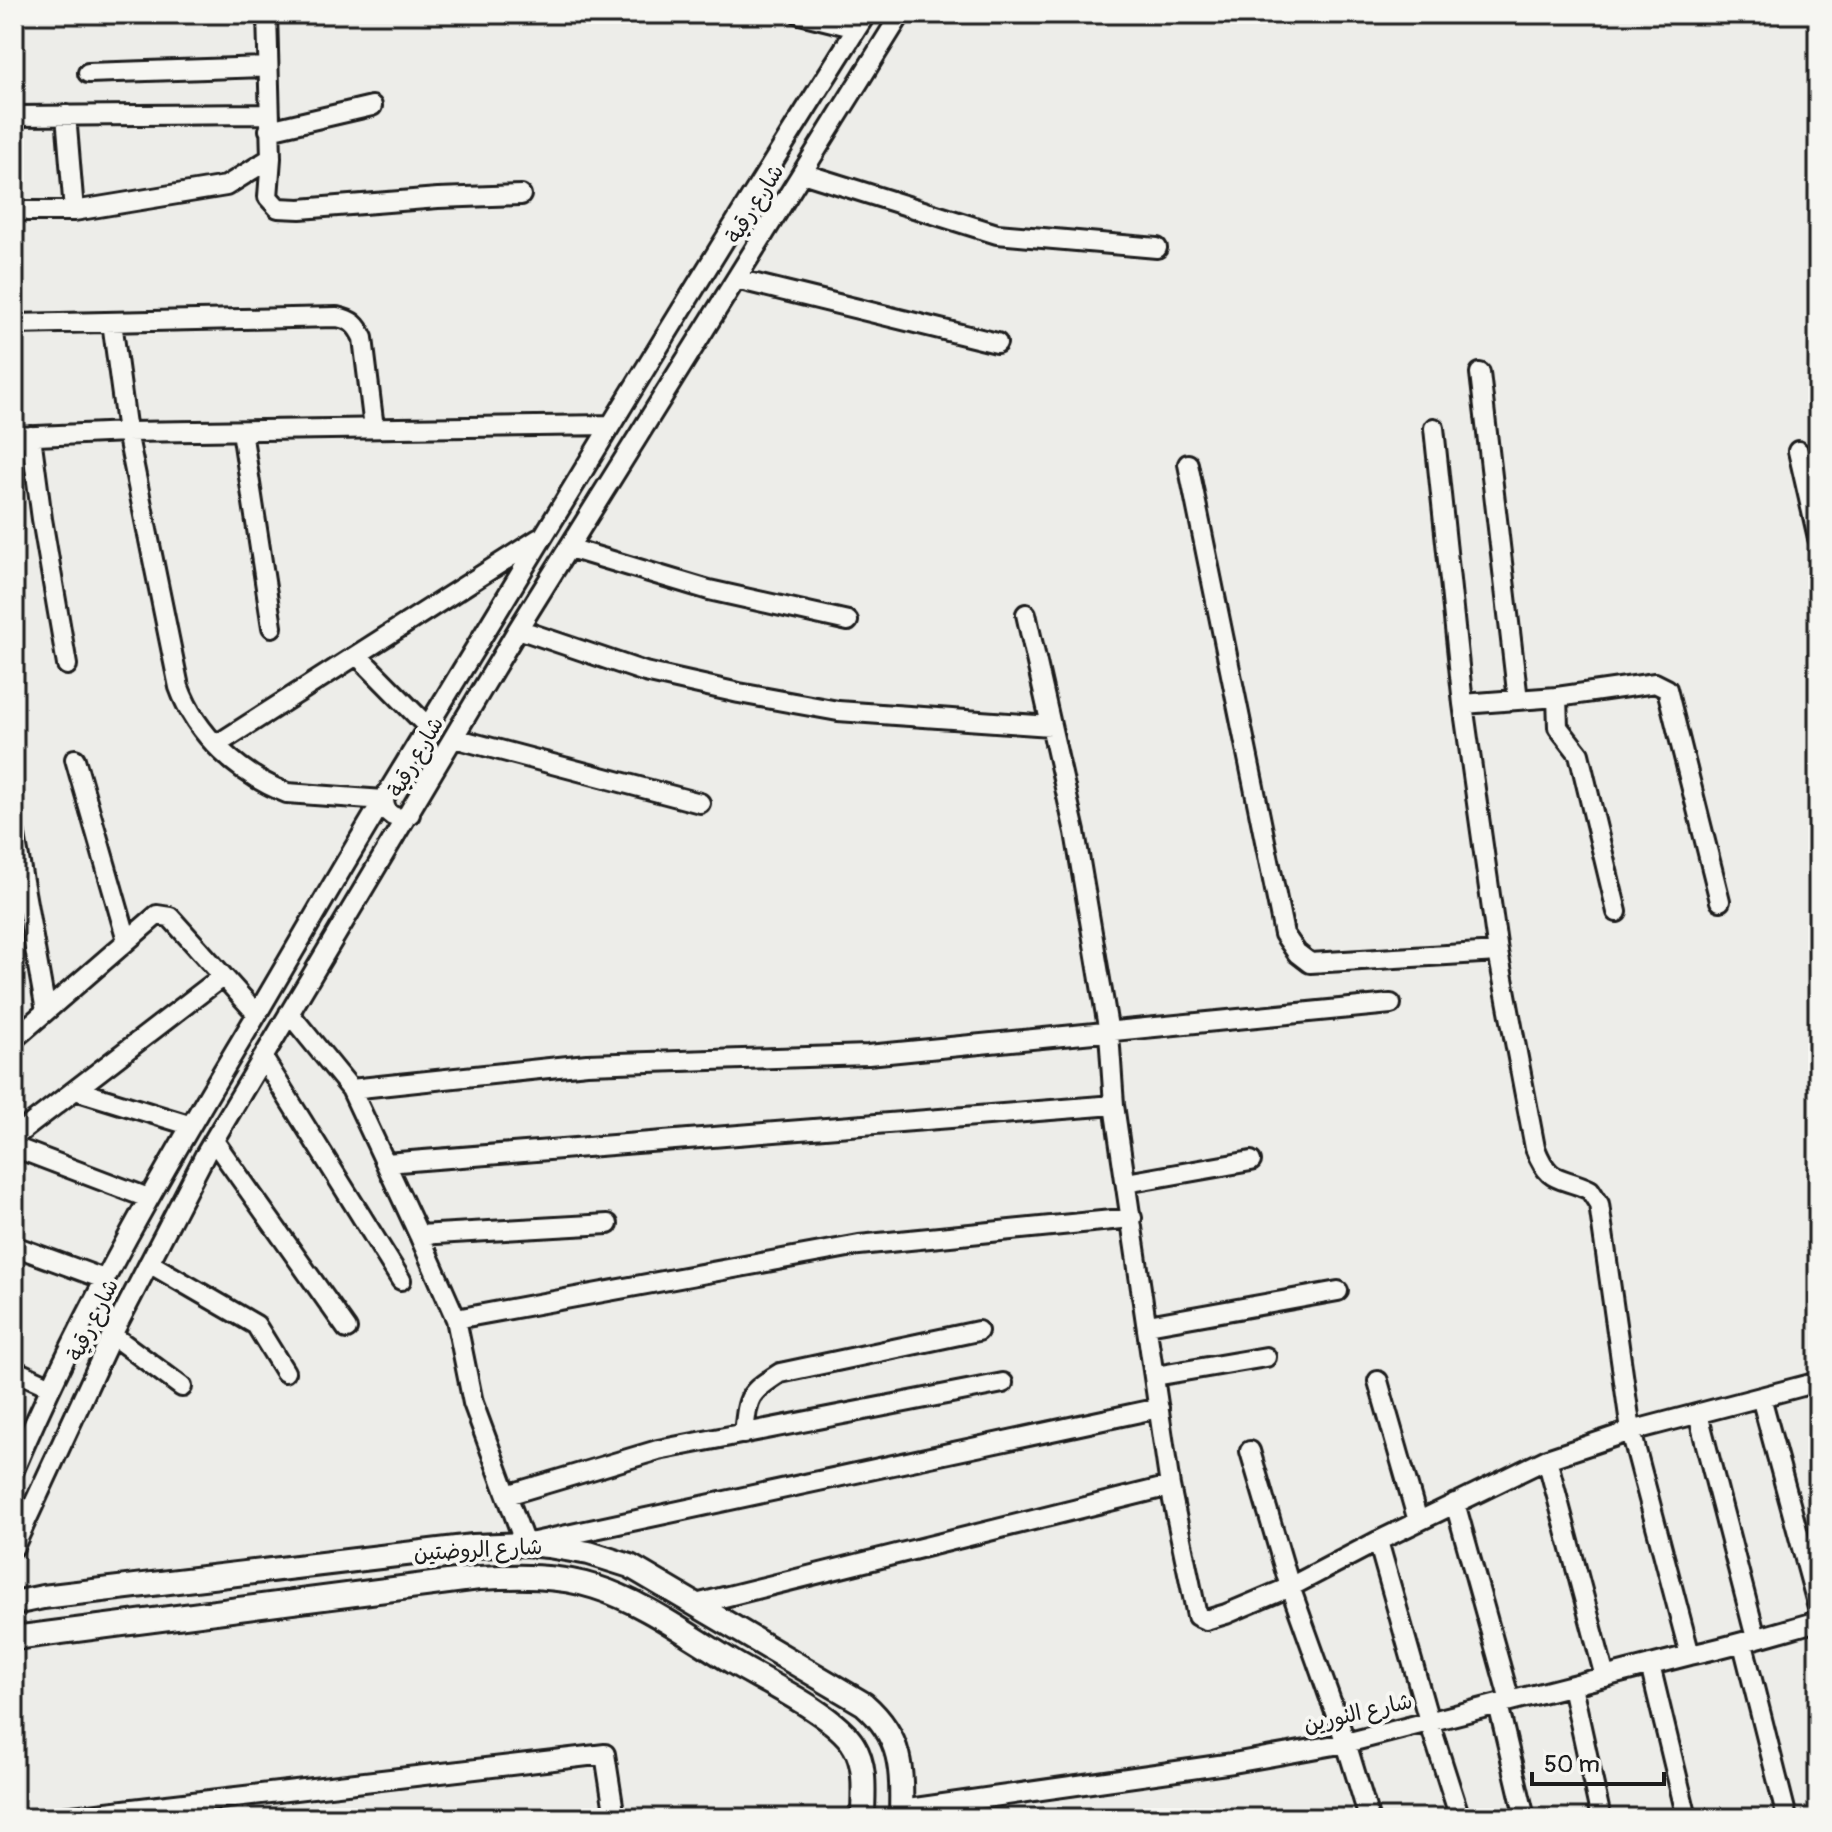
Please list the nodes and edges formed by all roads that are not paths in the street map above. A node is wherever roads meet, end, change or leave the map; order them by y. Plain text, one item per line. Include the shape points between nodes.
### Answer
1 (267, 14) edge
2 (800, 14) edge
3 (901, 14) edge
4 (861, 21) edge
5 (267, 67) junction
6 (88, 73) dead end
7 (372, 106) dead end
8 (66, 115) junction
9 (14, 116) edge
10 (269, 122) junction
11 (271, 158) junction
12 (802, 173) junction
13 (521, 195) dead end
14 (14, 211) edge
15 (74, 211) junction
16 (1157, 248) dead end
17 (736, 279) junction
18 (112, 322) junction
19 (14, 324) edge
20 (997, 343) dead end
21 (1480, 373) dead end
22 (610, 425) junction
23 (374, 428) junction
24 (1434, 428) dead end
25 (242, 431) junction
26 (127, 432) junction
27 (22, 436) edge
28 (1798, 451) dead end
29 (1188, 464) dead end
30 (544, 536) junction
31 (1818, 538) edge
32 (569, 548) junction
33 (1026, 614) dead end
34 (848, 621) dead end
35 (272, 627) dead end
36 (518, 629) junction
37 (357, 655) junction
38 (67, 665) dead end
39 (1557, 697) junction
40 (1518, 700) junction
41 (1463, 704) junction
42 (1051, 726) junction
43 (428, 727) junction
44 (454, 738) junction
45 (216, 745) junction
46 (75, 759) dead end
47 (384, 800) junction
48 (700, 803) dead end
49 (410, 814) junction
50 (14, 830) edge
51 (343, 864) junction
52 (370, 881) junction
53 (1720, 901) dead end
54 (1617, 912) dead end
55 (127, 940) junction
56 (1498, 952) junction
57 (223, 976) junction
58 (1391, 1004) dead end
59 (46, 1011) junction
60 (289, 1013) junction
61 (257, 1014) junction
62 (1109, 1033) junction
63 (14, 1039) edge
64 (263, 1058) junction
65 (351, 1089) junction
66 (75, 1090) junction
67 (1114, 1105) junction
68 (189, 1125) junction
69 (14, 1137) edge
70 (214, 1141) junction
71 (14, 1147) edge
72 (1251, 1161) dead end
73 (386, 1163) junction
74 (1126, 1183) junction
75 (148, 1198) junction
76 (1132, 1218) junction
77 (608, 1224) dead end
78 (419, 1235) junction
79 (14, 1246) edge
80 (149, 1263) junction
81 (104, 1279) junction
82 (401, 1280) dead end
83 (1338, 1291) dead end
84 (456, 1319) junction
85 (1148, 1325) junction
86 (347, 1329) dead end
87 (978, 1331) dead end
88 (112, 1335) junction
89 (1266, 1357) dead end
90 (14, 1370) edge
91 (285, 1372) dead end
92 (1155, 1376) junction
93 (1378, 1381) dead end
94 (1818, 1382) edge
95 (1003, 1383) dead end
96 (51, 1387) junction
97 (182, 1387) dead end
98 (1761, 1397) junction
99 (1159, 1408) junction
100 (41, 1410) junction
101 (1698, 1414) junction
102 (69, 1424) junction
103 (1631, 1431) junction
104 (744, 1434) junction
105 (1250, 1451) dead end
106 (1547, 1459) junction
107 (15, 1465) edge
108 (1170, 1486) junction
109 (507, 1495) junction
110 (1455, 1503) junction
111 (1418, 1521) junction
112 (1378, 1541) junction
113 (525, 1544) junction
114 (14, 1547) edge
115 (1290, 1587) junction
116 (696, 1604) junction
117 (17, 1605) edge
118 (1818, 1607) edge
119 (1818, 1621) edge
120 (18, 1631) edge
121 (1750, 1641) junction
122 (1690, 1655) junction
123 (1650, 1665) junction
124 (1605, 1677) junction
125 (1572, 1686) junction
126 (1504, 1703) junction
127 (1429, 1721) junction
128 (1346, 1743) junction
129 (901, 1814) edge
130 (55, 1818) edge
131 (615, 1818) edge
132 (863, 1818) edge
133 (1369, 1818) edge
134 (1460, 1818) edge
135 (1525, 1818) edge
136 (1601, 1818) edge
137 (1687, 1818) edge
138 (1787, 1818) edge

1 - 5 street
2 - 4 street
3 - 12 street, شارع رقية
4 - 22 street, شارع رقية
5 - 6 street
5 - 10 street
7 - 10 street
8 - 9 street
8 - 10 street
8 - 15 street
10 - 11 street
11 - 13 street via 268,197 278,208
11 - 15 street via 226,186
12 - 16 street via 997,234
12 - 17 street, شارع رقية
14 - 15 street
17 - 20 street
17 - 32 street, شارع رقية
18 - 19 street
18 - 23 street via 350,319 363,338
18 - 26 street
21 - 40 street
22 - 23 street
22 - 30 street, شارع رقية
23 - 25 street
24 - 41 street
25 - 26 street
25 - 35 street
26 - 27 street
26 - 45 street via 179,687
27 - 38 street
28 - 31 street
29 - 56 street via 1284,934 1310,963
30 - 37 street
30 - 43 street, شارع رقية
32 - 34 street via 709,590
32 - 36 street, شارع رقية
33 - 42 street
36 - 42 street via 645,672 739,693 838,711
36 - 44 street, شارع رقية
37 - 43 street
37 - 45 street
39 - 40 street
39 - 53 street via 1655,683 1667,689
39 - 54 street via 1558,727 1579,754
40 - 41 street
41 - 56 street
42 - 62 street
43 - 47 street, شارع رقية
44 - 48 street
44 - 49 street, شارع رقية
45 - 47 street via 247,773 287,793
46 - 55 street
47 - 49 street via 392,816
47 - 51 street, شارع رقية
49 - 52 street, شارع رقية
50 - 59 street
51 - 52 street via 363,862
51 - 61 street, شارع رقية
52 - 60 street, شارع رقية
55 - 57 street via 157,915 166,915
55 - 59 street
56 - 103 street via 1542,1167 1555,1179 1590,1190 1599,1204
57 - 61 street
57 - 66 street
58 - 62 street
59 - 63 street
60 - 64 street, شارع رقية
60 - 65 street
61 - 68 street, شارع رقية
62 - 65 street via 868,1055 587,1064
62 - 67 street
64 - 70 street, شارع رقية
64 - 82 street
65 - 73 street
66 - 68 street
66 - 69 street
67 - 73 street
67 - 74 street
68 - 75 street, شارع رقية
70 - 80 street, شارع رقية
70 - 86 street
71 - 75 street
72 - 74 street
73 - 78 street
74 - 76 street
75 - 81 street, شارع رقية
76 - 84 street via 859,1245
76 - 85 street
77 - 78 street
78 - 84 street
79 - 81 street
80 - 88 street, شارع رقية
80 - 91 street via 256,1325
81 - 96 street, شارع رقية
83 - 85 street
84 - 109 street via 473,1403
85 - 92 street
87 - 104 street via 780,1373 754,1390
88 - 97 street
88 - 102 street, شارع رقية
89 - 92 street
90 - 96 street
92 - 99 street
93 - 111 street
94 - 98 street
95 - 104 street
96 - 100 street, شارع رقية
98 - 101 street
98 - 118 street
99 - 108 street
99 - 113 street
100 - 102 street via 49,1428 60,1430
100 - 107 street, شارع رقية
101 - 103 street
101 - 121 street
102 - 114 street, شارع رقية
103 - 106 street
103 - 122 street
104 - 109 street via 658,1450
105 - 115 street
106 - 110 street
106 - 124 street
108 - 115 street via 1197,1616 1206,1620 1226,1614
108 - 116 street
109 - 113 street
110 - 111 street
110 - 126 street
111 - 112 street
112 - 115 street
112 - 127 street
113 - 116 main road, شارع الروضتين via 610,1559
113 - 117 main road, شارع الروضتين via 429,1550
115 - 128 street
116 - 129 main road, شارع الروضتين via 873,1711 896,1749
119 - 121 street, شارع النورين
120 - 132 main road, شارع الروضتين via 479,1578 576,1582 663,1621 844,1734 862,1770
121 - 122 street, شارع النورين
121 - 138 street
122 - 123 street, شارع النورين
123 - 124 street, شارع النورين
123 - 137 street
124 - 125 street, شارع النورين
125 - 126 street, شارع النورين
125 - 136 street
126 - 127 street, شارع النورين
126 - 135 street
127 - 128 street, شارع النورين
127 - 134 street
128 - 129 street, شارع النورين
128 - 133 street
130 - 131 street via 605,1754

